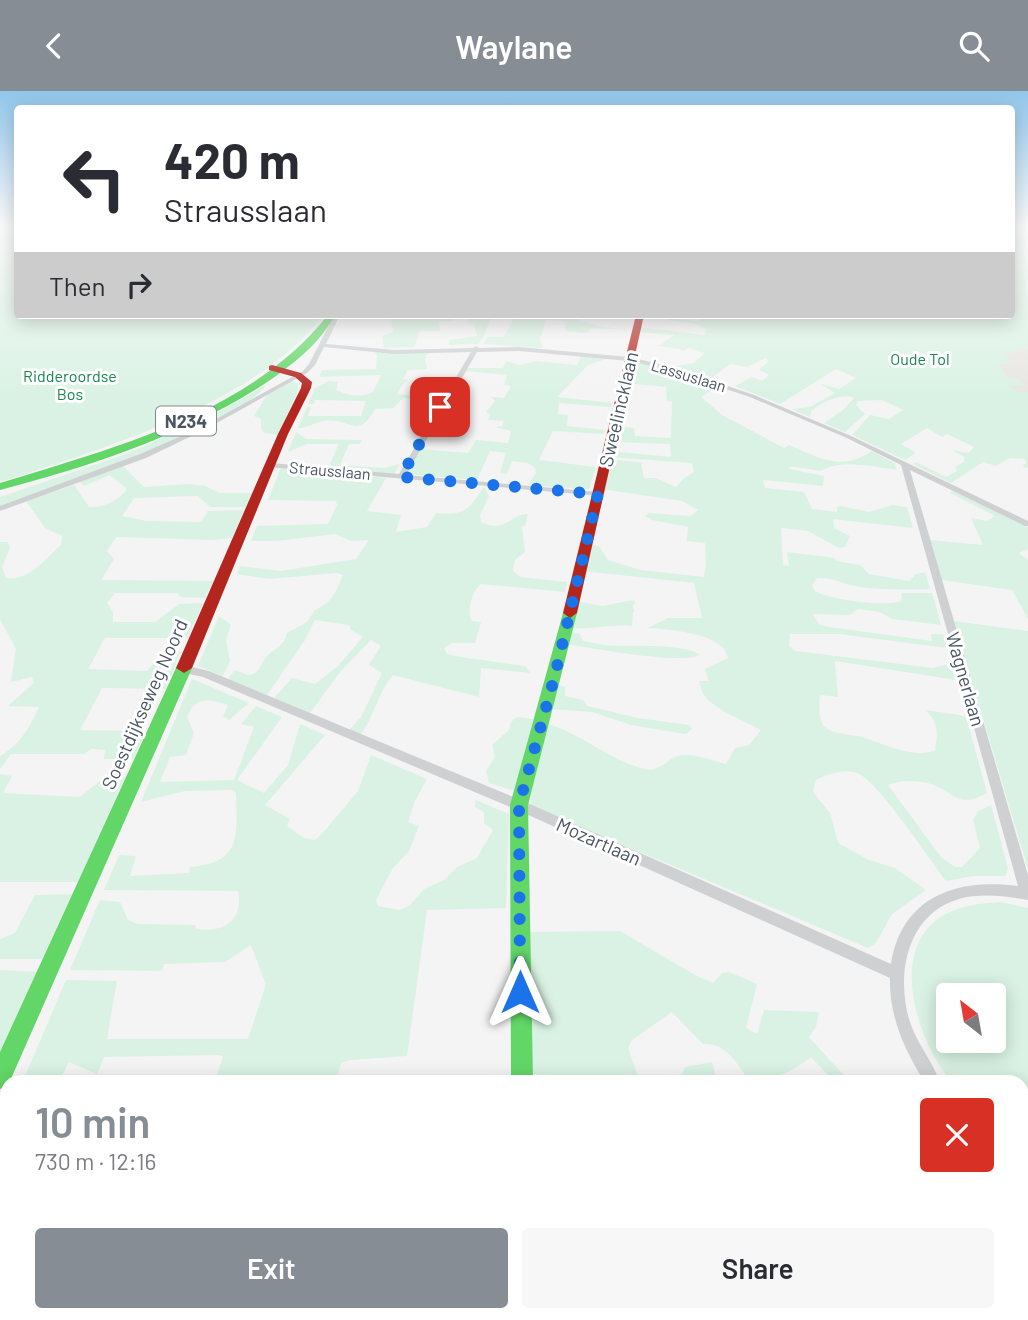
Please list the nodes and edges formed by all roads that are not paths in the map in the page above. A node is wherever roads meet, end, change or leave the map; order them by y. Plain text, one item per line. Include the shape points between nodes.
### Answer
1 (330, 319) edge
2 (331, 319) edge
3 (639, 319) edge
4 (322, 345) junction
5 (477, 348) junction
6 (629, 359) junction
7 (275, 369) junction
8 (304, 372) junction
9 (271, 465) junction
10 (905, 465) junction
11 (401, 477) junction
12 (0, 487) edge
13 (598, 494) junction
14 (0, 509) edge
15 (1028, 524) edge
16 (183, 669) junction
17 (519, 805) junction
18 (1028, 894) edge
19 (895, 973) junction
20 (1, 1075) edge
21 (522, 1075) edge
22 (928, 1075) edge

1 - 7 main road, N234 via 321,333
2 - 4 street
3 - 6 main road, Sweelincklaan
4 - 5 street, Lassuslaan via 395,352
4 - 8 street
5 - 6 street, Lassuslaan
5 - 11 street
6 - 10 street, Lassuslaan via 692,374 752,396
6 - 13 main road, Sweelincklaan
7 - 8 main road
7 - 12 main road, N234 via 204,412 132,443
8 - 9 main road, Soestdijkseweg Noord via 307,385
8 - 14 street via 144,456
9 - 11 street, Strausslaan
9 - 16 main road, Soestdijkseweg Noord
10 - 15 street, Lassuslaan
10 - 18 street, Wagnerlaan
11 - 13 street, Strausslaan
13 - 17 main road, Sweelincklaan
16 - 17 street, Mozartlaan via 205,674
16 - 20 main road, Soestdijkseweg Noord
17 - 19 street, Mozartlaan
17 - 21 main road, Sweelincklaan
18 - 19 street via 991,890 954,894 924,910 904,937
19 - 22 street via 902,1019

